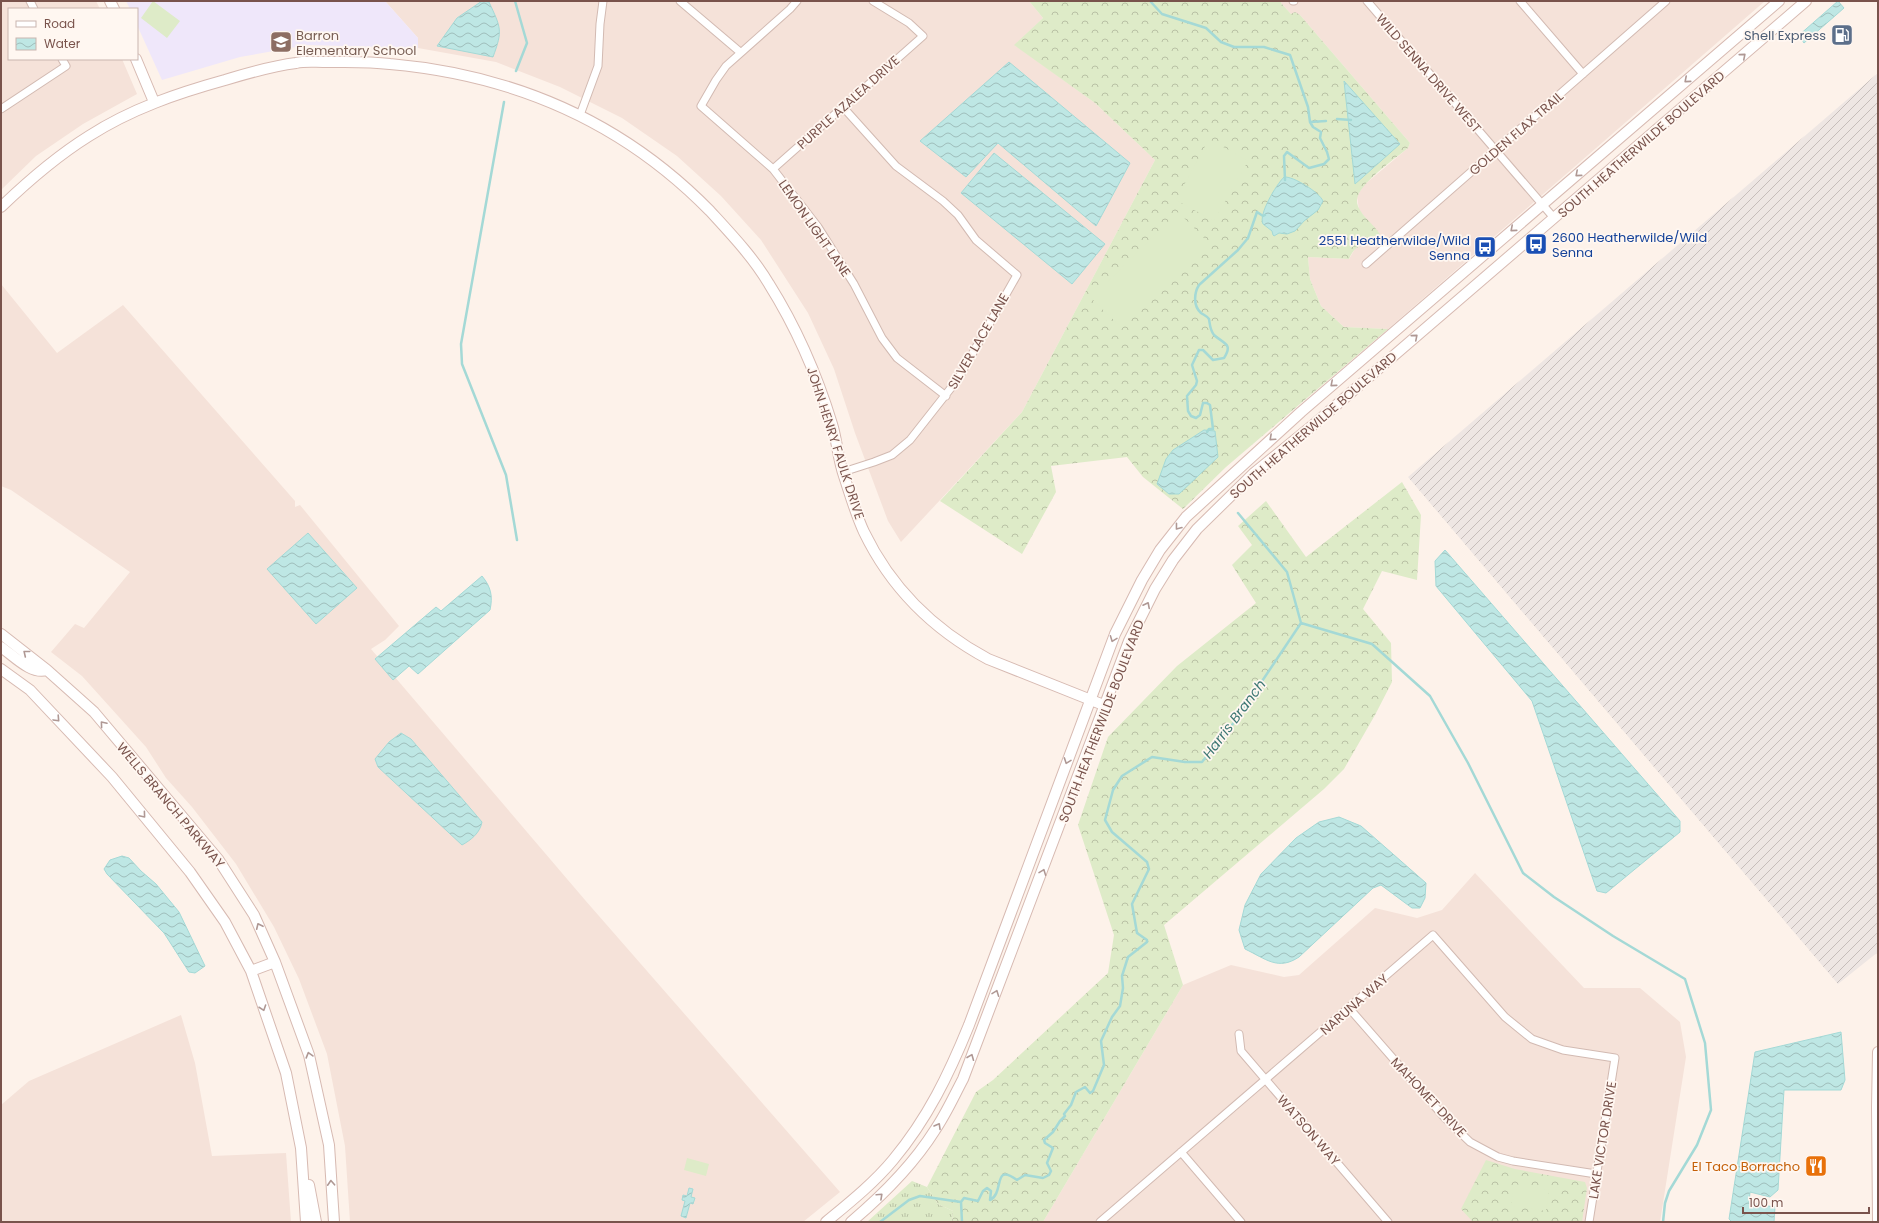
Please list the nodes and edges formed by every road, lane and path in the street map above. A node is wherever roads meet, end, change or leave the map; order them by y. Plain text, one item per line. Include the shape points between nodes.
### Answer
1 (603, 1) edge
2 (680, 1) edge
3 (797, 1) edge
4 (873, 1) edge
5 (1367, 1) edge
6 (1520, 1) edge
7 (1666, 1) edge
8 (1779, 1) edge
9 (1806, 1) edge
10 (740, 52) junction
11 (136, 60) edge
12 (64, 62) edge
13 (1583, 74) junction
14 (154, 102) junction
15 (842, 106) junction
16 (1, 109) edge
17 (580, 115) junction
18 (1496, 151) junction
19 (773, 169) junction
20 (1543, 204) junction
21 (1, 207) edge
22 (1554, 218) junction
23 (1366, 264) dead end
24 (946, 396) junction
25 (1301, 412) junction
26 (1312, 426) junction
27 (843, 472) junction
28 (1, 634) edge
29 (1, 647) edge
30 (1, 669) edge
31 (47, 670) junction
32 (1090, 700) junction
33 (1106, 706) junction
34 (275, 962) junction
35 (251, 972) junction
36 (1349, 1008) junction
37 (970, 1024) junction
38 (983, 1030) junction
39 (1239, 1034) dead end
40 (1878, 1052) edge
41 (1615, 1058) joint
42 (1265, 1080) junction
43 (301, 1148) junction
44 (1181, 1152) junction
45 (1596, 1174) junction
46 (1878, 1220) edge
47 (306, 1222) edge
48 (316, 1222) edge
49 (334, 1222) edge
50 (826, 1222) edge
51 (851, 1222) edge
52 (1100, 1222) edge
53 (1242, 1222) edge
54 (1388, 1222) edge
55 (1588, 1222) edge

1 - 17 street via 598,66
2 - 10 street
3 - 10 street
4 - 15 street, PURPLE AZALEA DRIVE via 909,23 923,36
5 - 18 street, WILD SENNA DRIVE WEST
6 - 13 street
7 - 13 street, GOLDEN FLAX TRAIL
8 -> 20 main road, SOUTH HEATHERWILDE BOULEVARD
22 -> 9 main road, SOUTH HEATHERWILDE BOULEVARD
10 - 19 street, LEMON LIGHT LANE via 726,66 701,106
11 - 14 main road
12 - 16 street
13 - 18 street, GOLDEN FLAX TRAIL
14 - 17 main road, JOHN HENRY FAULK DRIVE via 248,73 298,62 367,61 430,67 480,78 533,95
14 - 21 main road, JOHN HENRY FAULK DRIVE via 91,135 33,177
15 - 19 street, PURPLE AZALEA DRIVE
15 - 24 street, SILVER LACE LANE via 896,166 943,201 958,215 976,240 1017,275
17 - 27 main road, JOHN HENRY FAULK DRIVE via 624,140 669,172 734,236 768,283 806,350 833,426
18 - 20 street, WILD SENNA DRIVE WEST
18 - 23 street, GOLDEN FLAX TRAIL
19 - 24 street, LEMON LIGHT LANE via 822,233 854,284 882,338 897,358
20 - 22 street, WILD SENNA DRIVE WEST
20 -> 25 main road, SOUTH HEATHERWILDE BOULEVARD
26 -> 22 main road, SOUTH HEATHERWILDE BOULEVARD
24 - 27 street, SILVER LACE LANE via 910,440 892,455
25 - 26 main road
25 -> 32 main road, SOUTH HEATHERWILDE BOULEVARD via 1186,517 1160,550 1115,634
33 -> 26 main road, SOUTH HEATHERWILDE BOULEVARD via 1129,640 1173,560 1197,529 1247,480
27 - 32 main road, JOHN HENRY FAULK DRIVE via 864,531 885,568 905,595 938,628 988,660
31 -> 28 main road, WELLS BRANCH PARKWAY
29 - 31 main road via 32,670
30 -> 35 main road via 30,690 136,806 190,872 225,922
34 -> 31 main road, WELLS BRANCH PARKWAY via 254,915 218,859 94,712
32 - 33 main road, JOHN HENRY FAULK DRIVE
32 -> 37 main road, SOUTH HEATHERWILDE BOULEVARD
38 -> 33 main road, SOUTH HEATHERWILDE BOULEVARD
34 - 35 main road
49 -> 34 main road, WELLS BRANCH PARKWAY via 329,1145 310,1055
35 -> 43 main road via 286,1074
36 - 41 street, NARUNA WAY via 1433,935 1505,1017 1532,1039 1564,1050
36 - 42 street, NARUNA WAY
36 - 45 street, MAHOMET DRIVE via 1445,1118 1470,1142 1498,1157 1513,1161
37 - 38 main road
37 - 50 main road, SOUTH HEATHERWILDE BOULEVARD via 950,1073 923,1119 893,1161
51 -> 38 main road, SOUTH HEATHERWILDE BOULEVARD via 896,1180 916,1158 936,1129 962,1079
39 - 42 street, WATSON WAY via 1241,1051
40 - 46 main road
41 - 45 street, LAKE VICTOR DRIVE
42 - 44 street, NARUNA WAY
42 - 54 street, WATSON WAY
43 - 47 main road
43 - 48 main road
44 - 52 street, NARUNA WAY
44 - 53 street
45 - 55 street, LAKE VICTOR DRIVE

